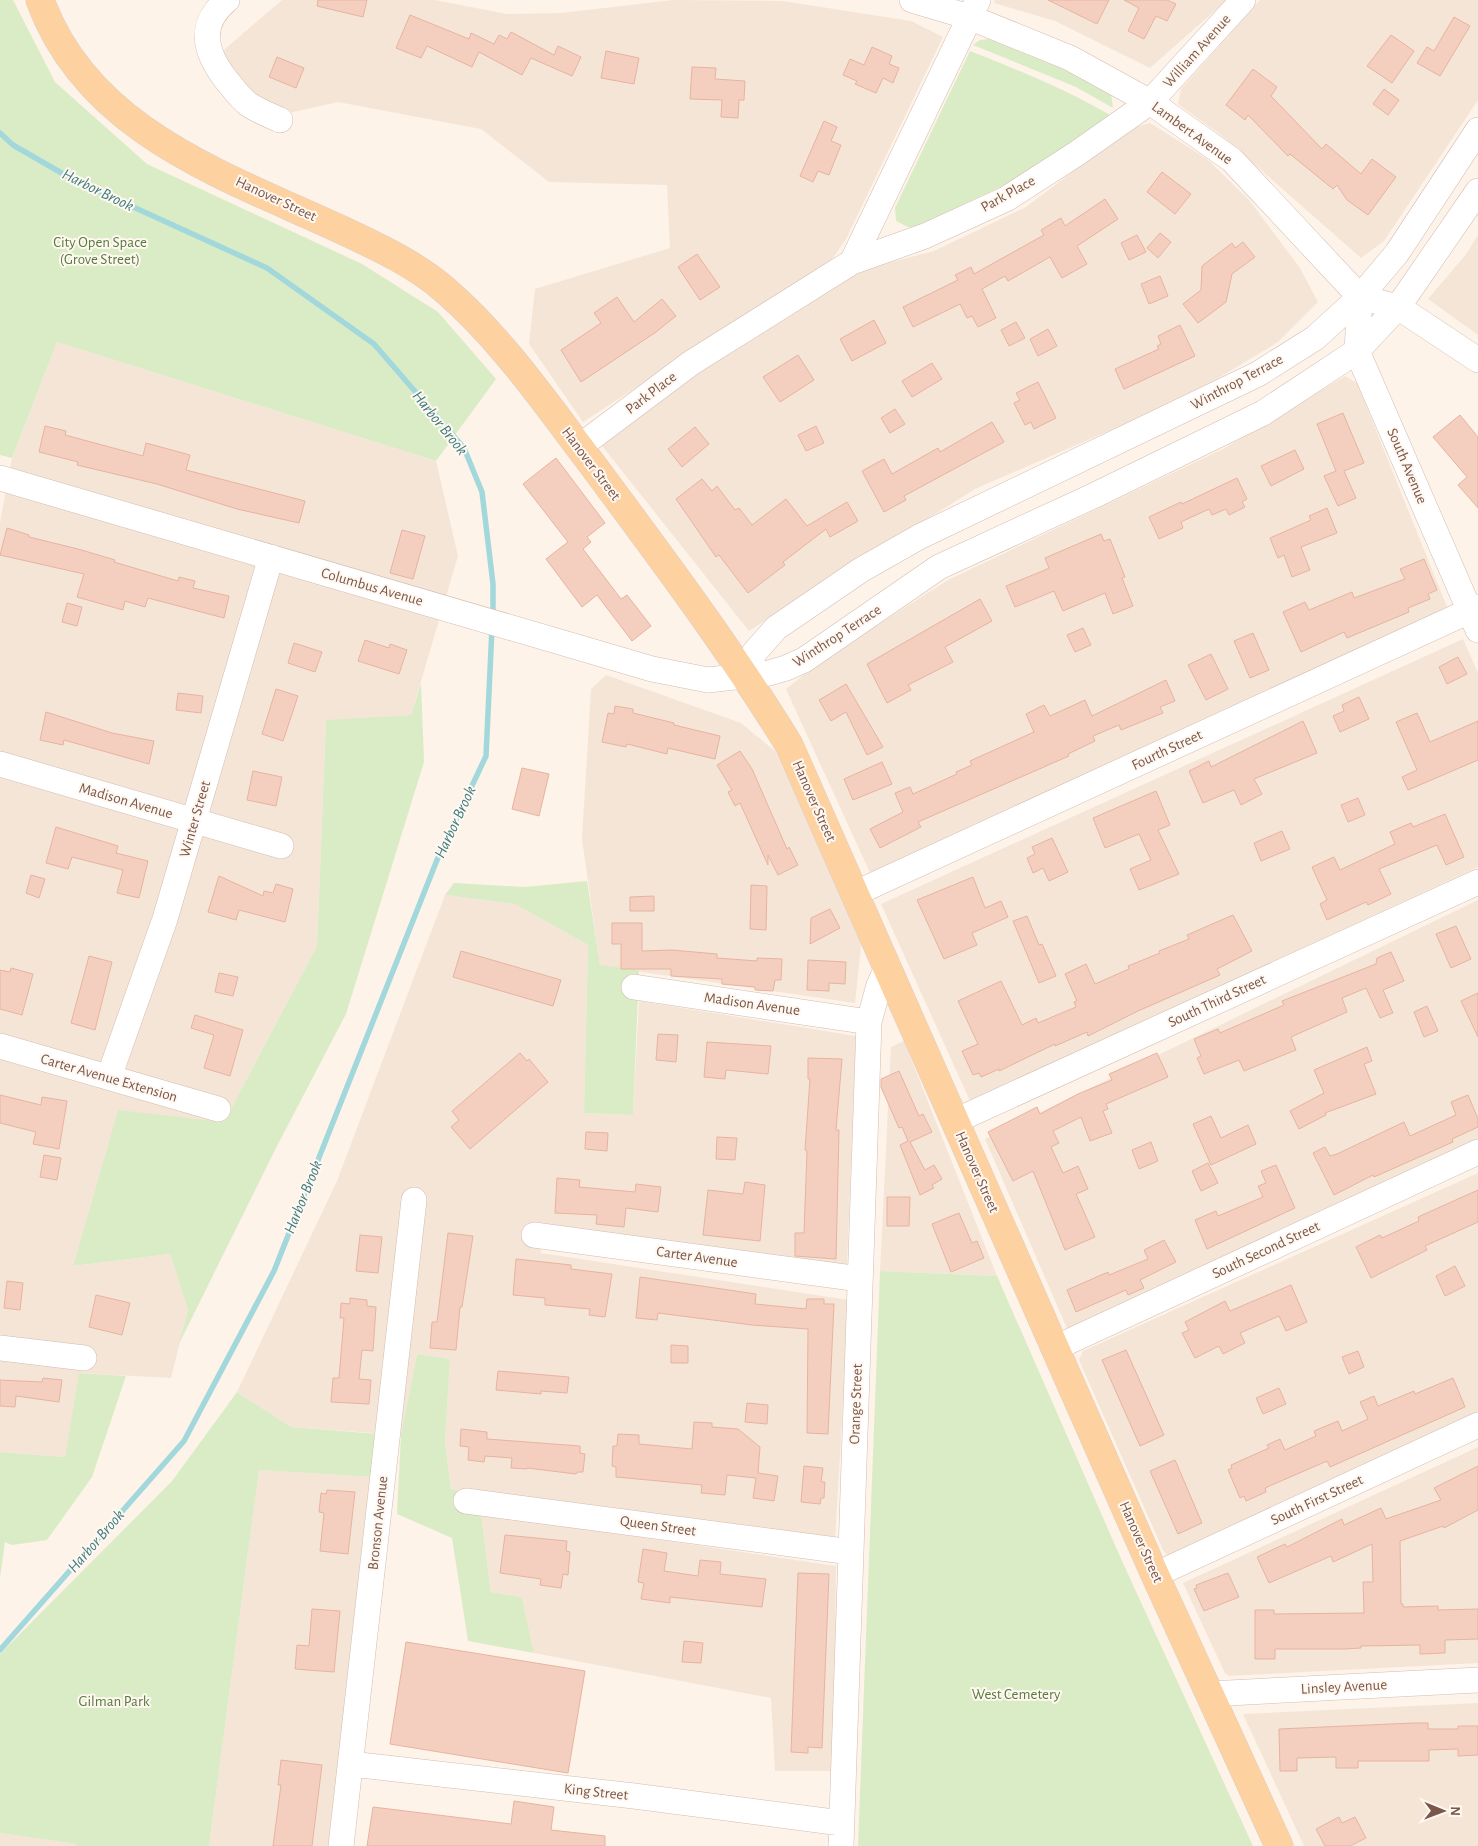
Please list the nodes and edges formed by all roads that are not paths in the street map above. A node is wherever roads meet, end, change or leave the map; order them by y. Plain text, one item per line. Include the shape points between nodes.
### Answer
1 (40, 0) edge
2 (227, 0) edge
3 (912, 0) edge
4 (1243, 0) edge
5 (974, 9) edge
6 (1150, 102) junction
7 (280, 120) dead end
8 (1478, 130) edge
9 (1478, 190) edge
10 (852, 262) junction
11 (1360, 297) junction
12 (1398, 306) junction
13 (1357, 351) junction
14 (1478, 360) edge
15 (579, 447) junction
16 (1079, 459) junction
17 (0, 478) edge
18 (1093, 496) junction
19 (919, 537) junction
20 (271, 557) junction
21 (935, 570) junction
22 (1475, 616) edge
23 (746, 675) junction
24 (0, 764) edge
25 (194, 821) junction
26 (281, 846) dead end
27 (1478, 882) edge
28 (856, 893) junction
29 (888, 966) junction
30 (634, 987) dead end
31 (870, 1022) junction
32 (0, 1046) edge
33 (109, 1077) junction
34 (218, 1109) dead end
35 (955, 1121) junction
36 (1478, 1152) edge
37 (414, 1200) dead end
38 (534, 1235) dead end
39 (860, 1279) junction
40 (0, 1348) edge
41 (1055, 1348) junction
42 (84, 1358) dead end
43 (1478, 1425) edge
44 (466, 1501) dead end
45 (851, 1552) junction
46 (1155, 1575) junction
47 (1478, 1680) edge
48 (1209, 1694) junction
49 (351, 1764) junction
50 (841, 1835) edge
51 (341, 1846) edge
52 (1279, 1846) edge

1 - 15 main road, Hanover Street via 65,49 84,76 108,103 130,121 202,164 406,262 444,288 479,321
2 - 7 street via 209,23 206,36 208,50 239,96
3 - 5 street, Lambert Avenue
4 - 6 street, William Avenue
5 - 6 street, Lambert Avenue
5 - 10 street
6 - 10 street, Park Place via 1006,199 925,236
6 - 11 street, Lambert Avenue via 1232,160
8 - 11 street, Winthrop Terrace via 1397,253
9 - 12 street, Winthrop Terrace
10 - 15 street, Park Place via 691,363
11 - 12 street
11 - 13 street, South Avenue
11 - 16 street, Winthrop Terrace via 1315,338 1258,374
12 - 13 street, Winthrop Terrace
12 - 14 street
13 - 18 street, Winthrop Terrace via 1263,413
13 - 22 street, South Avenue
15 - 23 main road, Hanover Street
16 - 18 street
16 - 19 street, Winthrop Terrace
17 - 20 street, Columbus Avenue
18 - 21 street, Winthrop Terrace
19 - 21 street
19 - 23 street, Winthrop Terrace via 861,570 776,628 754,653
20 - 23 street, Columbus Avenue via 690,678 708,680
20 - 25 street, Winter Street
21 - 23 street, Winthrop Terrace via 804,660 769,673
22 - 28 street, Fourth Street
23 - 28 main road, Hanover Street via 789,745
24 - 25 street, Madison Avenue
25 - 26 street, Madison Avenue
25 - 33 street, Winter Street via 165,919
27 - 35 street, South Third Street
28 - 29 main road, Hanover Street
29 - 31 street, Orange Street via 879,985
29 - 35 main road, Hanover Street
30 - 31 street, Madison Avenue
31 - 39 street, Orange Street
32 - 33 street, Carter Avenue Extension
33 - 34 street, Carter Avenue Extension
35 - 41 main road, Hanover Street
36 - 41 street, South Second Street
37 - 49 street, Bronson Avenue
38 - 39 street, Carter Avenue
39 - 45 street, Orange Street
40 - 42 street
41 - 46 main road, Hanover Street
43 - 46 street, South First Street
44 - 45 street, Queen Street
45 - 50 street, Orange Street
46 - 48 main road, Hanover Street
47 - 48 street, Linsley Avenue
48 - 52 main road, Hanover Street
49 - 50 street, King Street via 634,1796
49 - 51 street, Bronson Avenue

